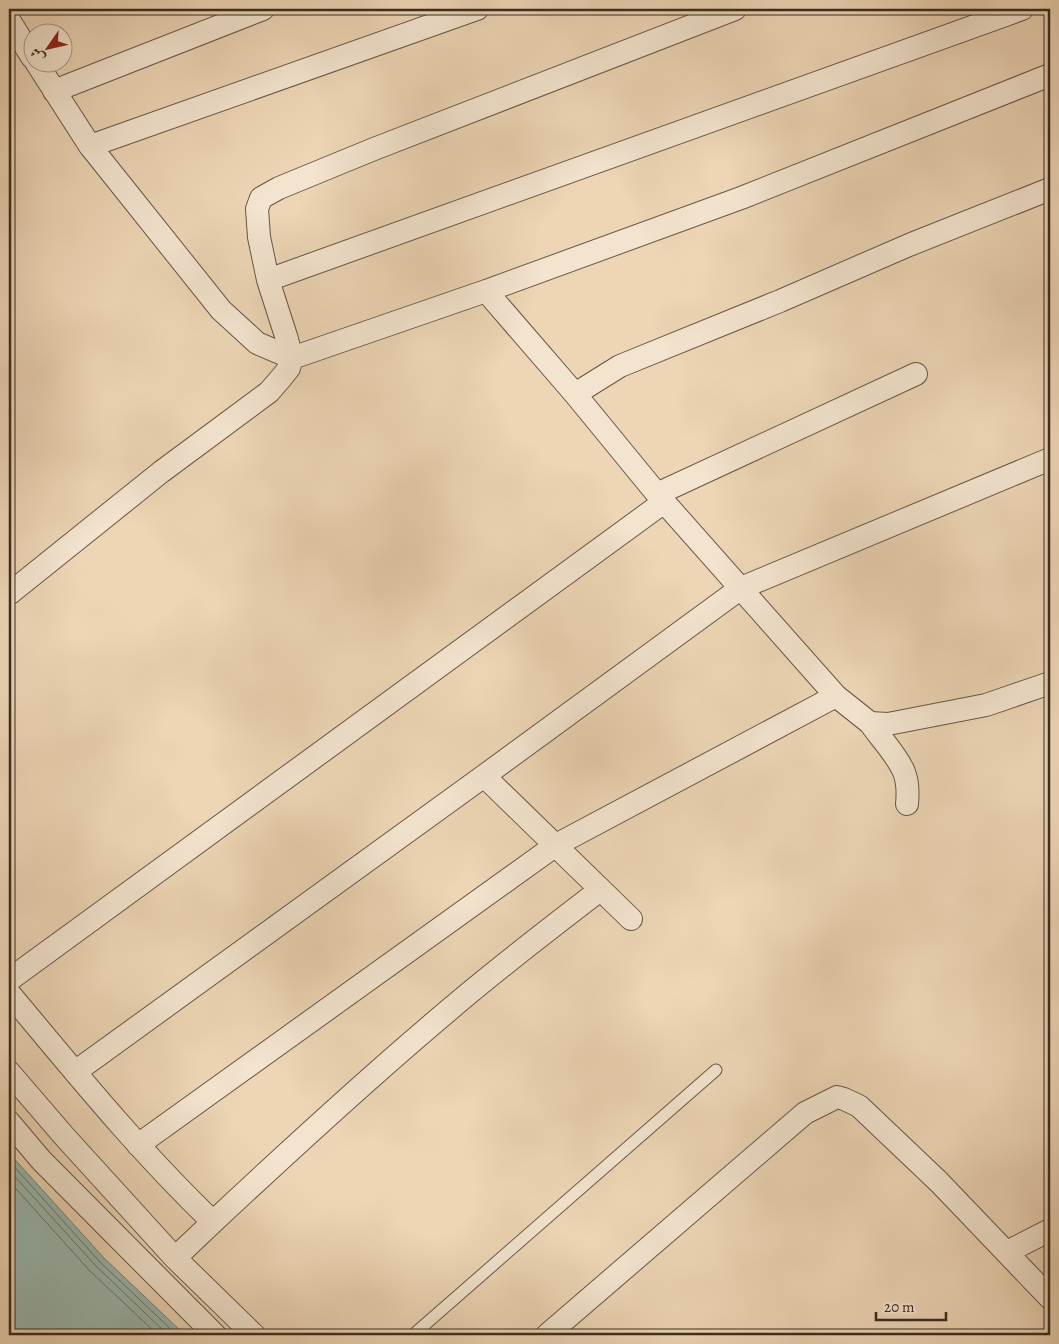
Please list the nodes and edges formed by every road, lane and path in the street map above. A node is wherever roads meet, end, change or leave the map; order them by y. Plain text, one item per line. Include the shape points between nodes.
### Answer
1 (263, 9) edge
2 (477, 9) edge
3 (735, 9) edge
4 (1022, 9) edge
5 (9, 20) edge
6 (22, 41) edge
7 (42, 72) edge
8 (1050, 75) edge
9 (54, 91) junction
10 (90, 146) junction
11 (1050, 189) edge
12 (268, 280) junction
13 (486, 291) junction
14 (292, 358) junction
15 (916, 374) dead end
16 (575, 394) junction
17 (1050, 459) edge
18 (661, 498) junction
19 (741, 588) junction
20 (9, 594) edge
21 (1050, 683) edge
22 (836, 696) junction
23 (870, 724) junction
24 (484, 776) junction
25 (907, 804) dead end
26 (556, 845) junction
27 (600, 890) junction
28 (631, 919) dead end
29 (9, 980) edge
30 (9, 993) edge
31 (716, 1070) dead end
32 (9, 1072) edge
33 (75, 1072) junction
34 (9, 1122) edge
35 (138, 1145) junction
36 (213, 1222) junction
37 (1050, 1230) edge
38 (1007, 1252) junction
39 (175, 1258) junction
40 (1050, 1298) edge
41 (215, 1335) edge
42 (254, 1335) edge
43 (413, 1335) edge
44 (547, 1335) edge

1 - 9 street
2 - 10 street
3 - 12 street via 374,148 261,198 257,209 258,237
4 - 12 street
5 - 6 street
7 - 9 street
8 - 13 street via 741,198
9 - 10 street
10 - 14 street via 221,310 257,343
11 - 16 street via 620,366
12 - 14 street
13 - 14 street
13 - 16 street
14 - 20 street via 289,368 268,392
15 - 18 street
16 - 18 street
17 - 19 street
18 - 19 street
18 - 29 street
19 - 22 street
19 - 24 street
21 - 23 street via 986,705 888,724
22 - 23 street
22 - 26 street
23 - 25 street via 896,757 904,773
24 - 26 street
24 - 33 street
26 - 27 street
26 - 35 street
27 - 28 street
27 - 36 street via 450,1009 330,1113
30 - 33 street
31 - 43 lane
32 - 39 street
33 - 35 street
34 - 41 street via 41,1160
35 - 36 street
36 - 39 street
37 - 38 street
38 - 40 street
38 - 44 street via 859,1106 837,1097 805,1113
39 - 42 street

